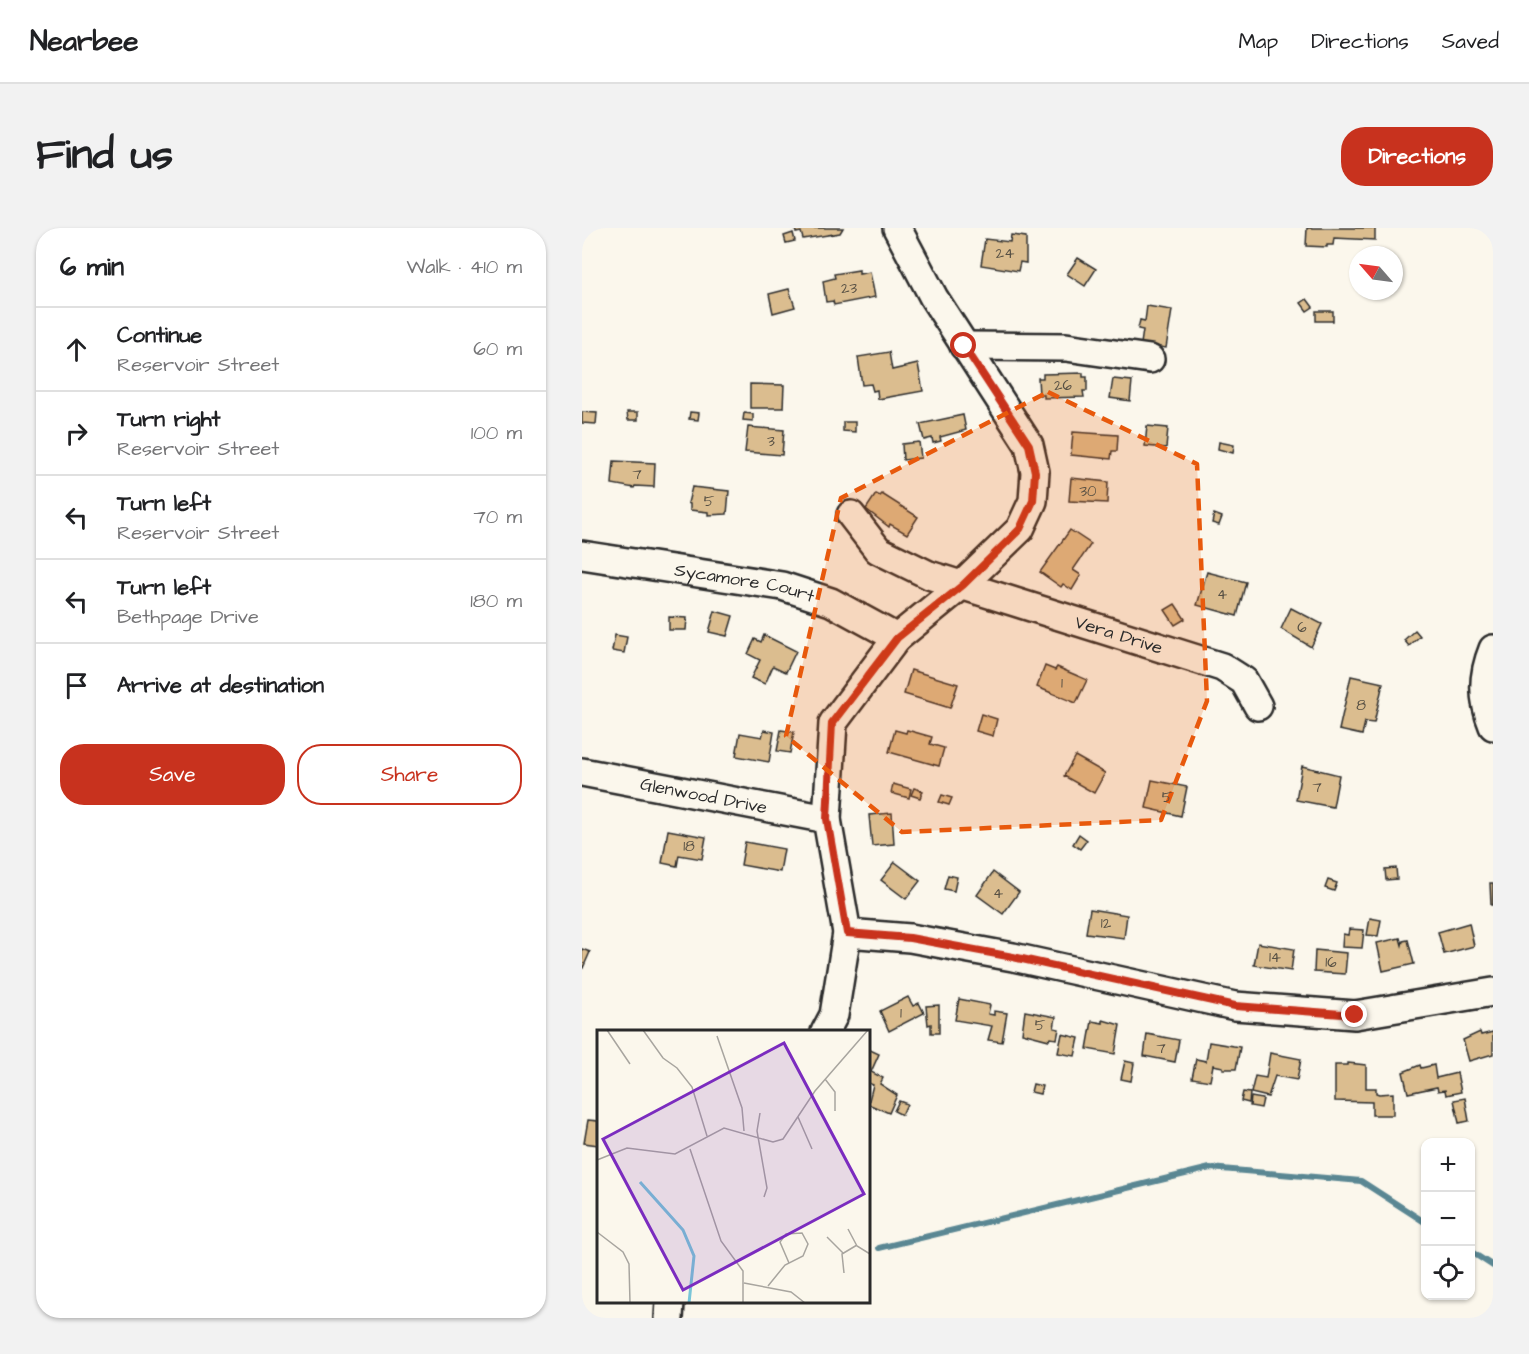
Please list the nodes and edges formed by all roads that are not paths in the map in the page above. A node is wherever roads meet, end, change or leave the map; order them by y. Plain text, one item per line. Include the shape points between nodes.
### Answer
1 (897, 228) edge
2 (964, 346) junction
3 (1150, 359) dead end
4 (851, 515) dead end
5 (582, 555) edge
6 (963, 585) junction
7 (897, 638) junction
8 (1493, 649) edge
9 (1258, 706) dead end
10 (1493, 726) edge
11 (582, 772) edge
12 (827, 819) junction
13 (847, 933) junction
14 (1493, 992) edge
15 (826, 1030) edge
16 (670, 1303) edge
17 (669, 1318) edge

1 - 2 street
2 - 3 street via 1066,347
2 - 6 street via 1029,445 1035,472 1033,501 1020,529
4 - 6 street, Vera Drive via 878,550 929,575
5 - 7 street, Sycamore Court via 782,586 831,602
6 - 7 street
6 - 9 street, Vera Drive via 1222,668 1244,681
7 - 12 street via 832,723
8 - 10 street via 1486,665 1483,694
11 - 12 street, Glenwood Drive
12 - 13 street
13 - 14 street via 910,938 1013,957 1235,1006 1355,1015
13 - 15 street via 834,1015
16 - 17 street

